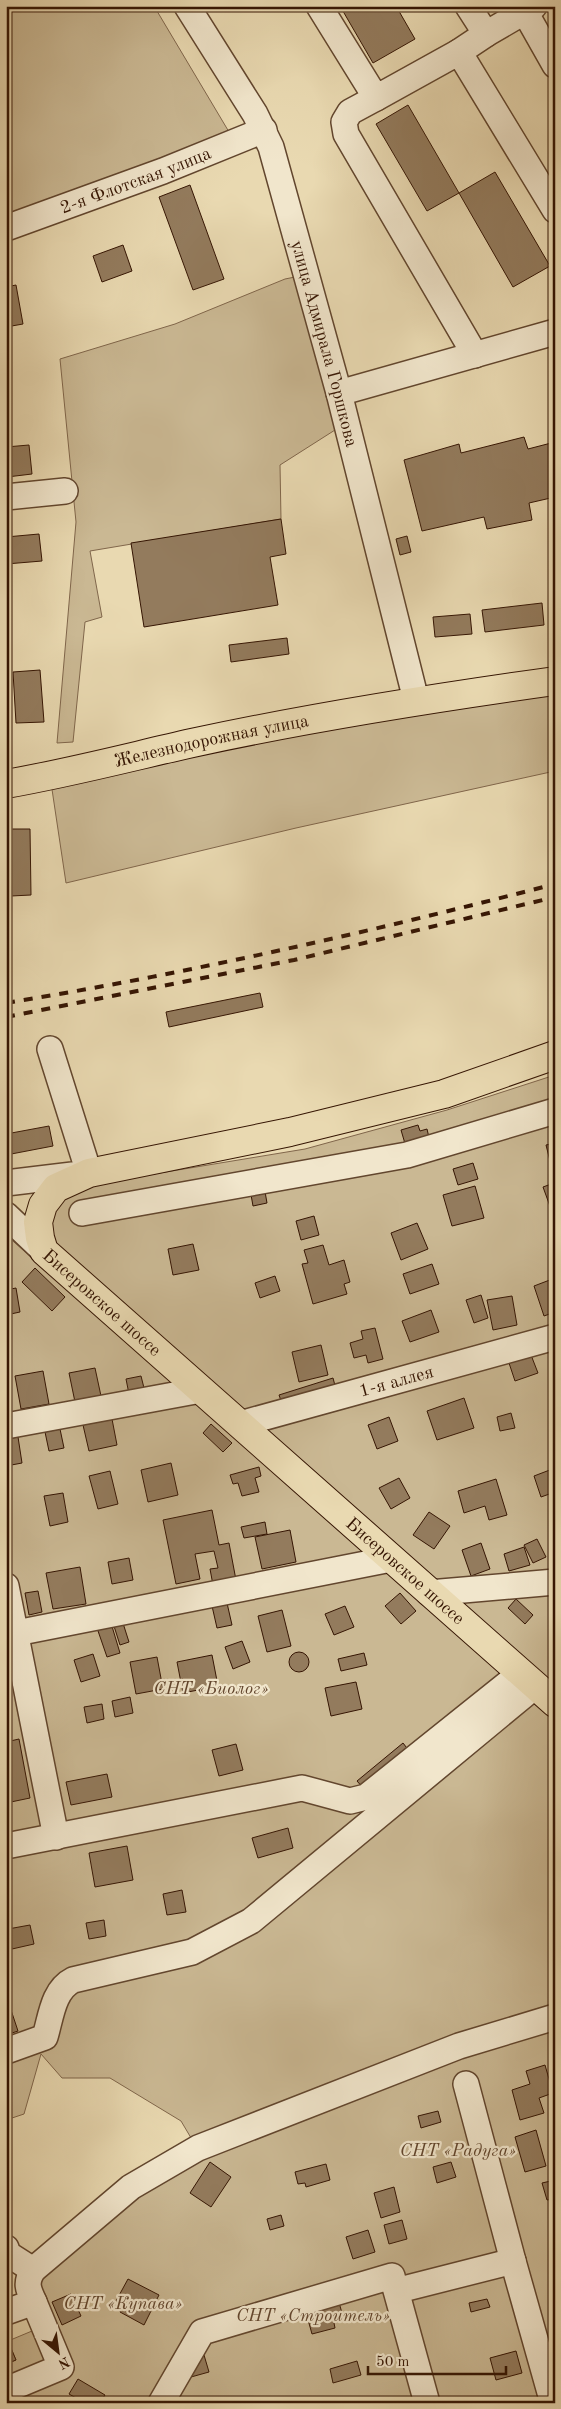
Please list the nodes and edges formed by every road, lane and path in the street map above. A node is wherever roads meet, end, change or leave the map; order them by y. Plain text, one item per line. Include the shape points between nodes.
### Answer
1 (186, 6) edge
2 (319, 6) edge
3 (468, 6) edge
4 (530, 9) edge
5 (486, 34) junction
6 (459, 52) junction
7 (554, 60) edge
8 (376, 98) junction
9 (264, 130) junction
10 (555, 210) edge
11 (6, 228) edge
12 (555, 332) edge
13 (475, 354) junction
14 (338, 393) junction
15 (65, 491) dead end
16 (6, 497) edge
17 (555, 681) edge
18 (416, 700) junction
19 (6, 784) edge
20 (50, 1049) dead end
21 (555, 1055) edge
22 (555, 1111) edge
23 (89, 1173) junction
24 (6, 1183) edge
25 (82, 1213) dead end
26 (6, 1215) edge
27 (44, 1251) junction
28 (555, 1337) edge
29 (201, 1390) junction
30 (240, 1424) junction
31 (6, 1426) edge
32 (392, 1559) junction
33 (555, 1582) edge
34 (6, 1586) edge
35 (430, 1593) junction
36 (11, 1634) edge
37 (537, 1687) edge
38 (56, 1837) junction
39 (6, 1846) edge
40 (555, 2017) edge
41 (6, 2051) edge
42 (466, 2084) dead end
43 (7, 2252) edge
44 (512, 2261) junction
45 (33, 2270) junction
46 (400, 2282) junction
47 (34, 2302) junction
48 (6, 2312) edge
49 (6, 2390) edge
50 (163, 2401) edge
51 (427, 2403) edge
52 (553, 2403) edge

1 - 9 street, улица Адмирала Горшкова
2 - 8 street
3 - 5 street
4 - 5 street
4 - 7 street
5 - 6 street
6 - 8 street
6 - 10 street
8 - 13 street via 350,112 344,122 346,134
9 - 11 street, 2-я Флотская улица
9 - 14 street, улица Адмирала Горшкова
12 - 13 street
13 - 14 street
14 - 18 street, улица Адмирала Горшкова
15 - 16 street
17 - 18 main road, Железнодорожная улица
18 - 19 main road, Железнодорожная улица via 193,743
20 - 23 street
21 - 23 main road, Бисеровское шоссе via 444,1094 290,1132
22 - 25 street via 407,1155
23 - 24 street
23 - 27 main road, Бисеровское шоссе via 56,1188 43,1205 38,1222
26 - 27 street
27 - 29 main road, Бисеровское шоссе
28 - 30 street, 1-я аллея
29 - 30 main road, Бисеровское шоссе
29 - 31 street
30 - 32 main road, Бисеровское шоссе
32 - 35 main road, Бисеровское шоссе
32 - 36 street
33 - 35 street
34 - 36 street
35 - 37 main road, Бисеровское шоссе
36 - 38 street
37 - 38 street via 366,1797 350,1801 302,1788
37 - 41 street via 251,1921 192,1952 73,1980 56,1998 45,2037
38 - 39 street
40 - 45 street via 459,2046 198,2148 131,2187
42 - 44 street
43 - 45 street
44 - 46 street
44 - 52 street
45 - 47 street via 27,2287
46 - 50 street via 202,2332
46 - 51 street
47 - 48 street
47 - 49 street via 61,2367

